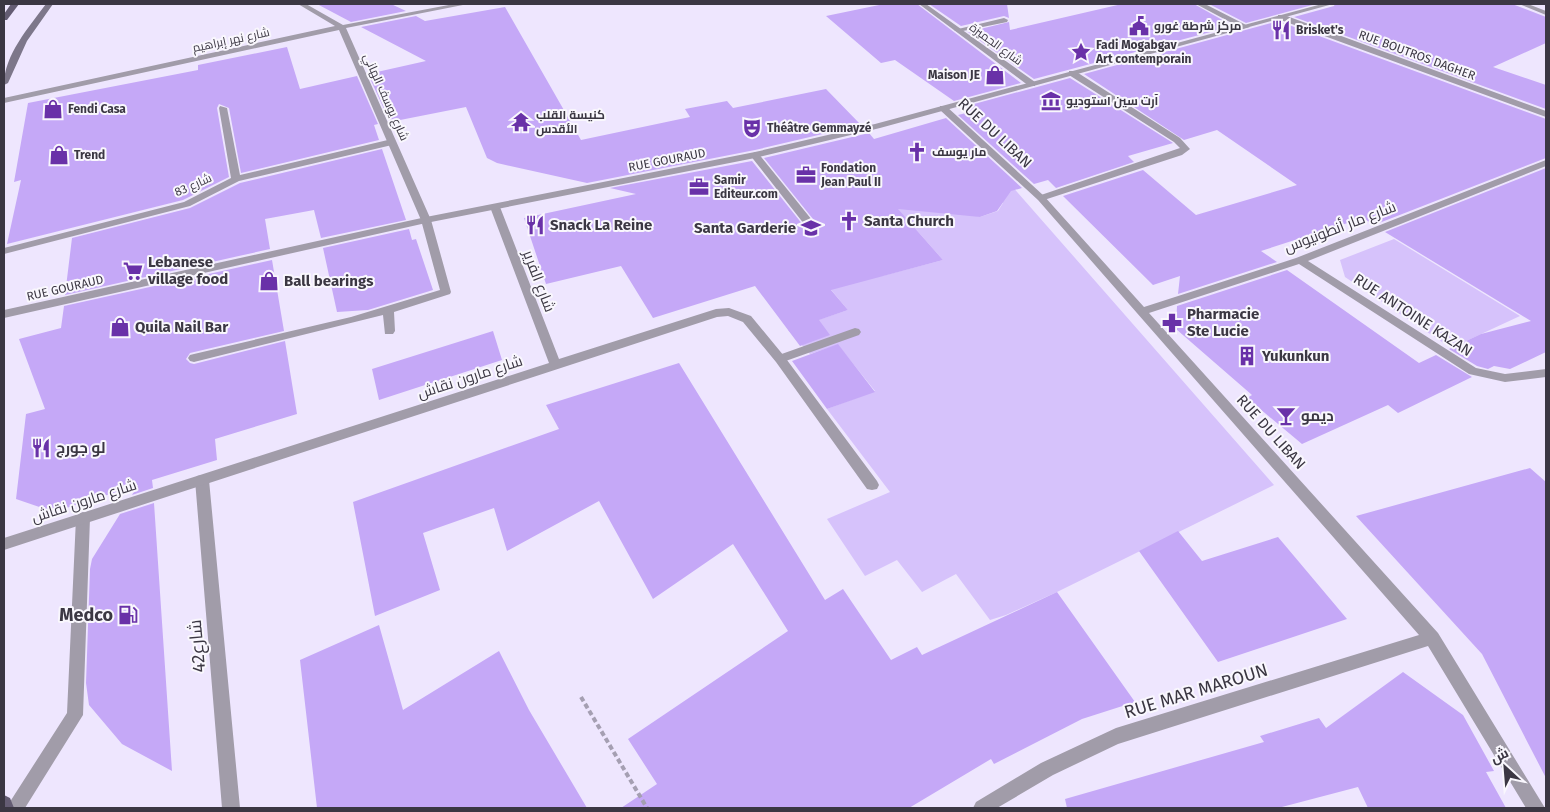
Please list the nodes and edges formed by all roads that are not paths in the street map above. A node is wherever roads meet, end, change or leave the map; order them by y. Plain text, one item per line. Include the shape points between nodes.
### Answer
1 (15, 4) edge
2 (49, 4) edge
3 (301, 4) edge
4 (464, 4) edge
5 (922, 4) edge
6 (1200, 4) edge
7 (1329, 4) edge
8 (1522, 4) edge
9 (1546, 13) edge
10 (1281, 17) junction
11 (4, 18) edge
12 (1004, 20) dead end
13 (342, 27) junction
14 (1246, 27) junction
15 (958, 30) junction
16 (1072, 74) junction
17 (4, 83) edge
18 (1032, 84) junction
19 (4, 100) edge
20 (223, 108) dead end
21 (943, 108) junction
22 (1546, 114) edge
23 (392, 142) junction
24 (755, 156) junction
25 (1546, 163) edge
26 (236, 179) junction
27 (1041, 198) junction
28 (495, 208) junction
29 (426, 220) junction
30 (812, 227) dead end
31 (4, 251) edge
32 (1300, 260) junction
33 (388, 308) junction
34 (1142, 311) junction
35 (4, 314) edge
36 (389, 331) dead end
37 (855, 332) dead end
38 (194, 358) dead end
39 (780, 359) junction
40 (556, 366) junction
41 (1546, 373) edge
42 (202, 480) junction
43 (872, 485) dead end
44 (83, 518) junction
45 (4, 544) edge
46 (1432, 638) junction
47 (4, 804) edge
48 (5, 808) edge
49 (15, 808) edge
50 (231, 808) edge
51 (982, 808) edge
52 (1536, 808) edge

1 - 11 main road
2 - 17 main road via 23,41
3 - 13 street
4 - 13 street, شارع نهر إبراهيم
5 - 15 street, شارع الجميزة
6 - 14 street
7 - 10 street, RUE GOURAUD
8 - 9 street
10 - 14 street, RUE GOURAUD
10 - 22 street, RUE BOUTROS DAGHER
12 - 15 street
13 - 19 street, شارع نهر إبراهيم
13 - 23 street, شارع يوسف الهاني
14 - 16 street, RUE GOURAUD
15 - 18 street, شارع الجميزة
16 - 18 street, RUE GOURAUD
16 - 27 street via 1177,140 1184,149
18 - 21 street, RUE GOURAUD
20 - 26 street
21 - 24 street, RUE GOURAUD
21 - 27 street, RUE DU LIBAN
23 - 26 street, شارع 83
23 - 29 street, شارع يوسف الهاني
24 - 28 street, RUE GOURAUD
24 - 30 street
25 - 32 street, شارع مار أنطونيوس
26 - 31 street, شارع 83 via 188,204
27 - 34 street, RUE DU LIBAN
28 - 29 street, RUE GOURAUD
28 - 40 street, شارع الفرير
29 - 33 street, شارع يوسف الهاني via 446,292
29 - 35 street, RUE GOURAUD
32 - 34 street, شارع مار أنطونيوس
32 - 41 street, RUE ANTOINE KAZAN via 1473,371 1505,378
33 - 36 street
33 - 38 street via 352,320
34 - 46 street, RUE DU LIBAN
37 - 39 street
39 - 40 street, شارع مارون نقاش via 747,319 730,312 703,316
39 - 43 street, شارع مارون نقاش
40 - 42 street, شارع مارون نقاش
42 - 44 street, شارع مارون نقاش
42 - 50 street, شارع42
44 - 45 street, شارع مارون نقاش
44 - 49 street via 75,715
46 - 51 street, RUE MAR MAROUN via 1116,736 1012,788
46 - 52 street, RUE DU LIBAN
47 - 48 main road

